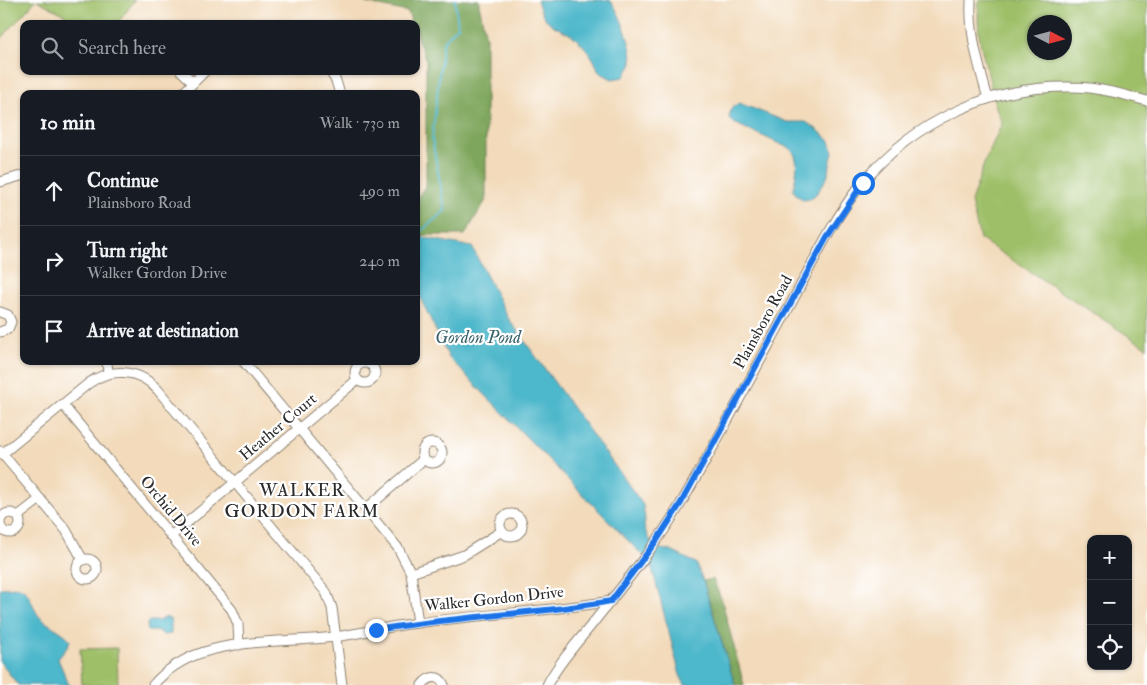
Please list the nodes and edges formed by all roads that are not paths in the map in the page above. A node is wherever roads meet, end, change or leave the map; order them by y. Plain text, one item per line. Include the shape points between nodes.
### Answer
1 (972, 0) edge
2 (185, 75) edge
3 (201, 75) edge
4 (332, 75) edge
5 (193, 82) junction
6 (186, 90) edge
7 (339, 90) edge
8 (988, 99) junction
9 (1147, 102) edge
10 (20, 176) edge
11 (0, 182) edge
12 (0, 312) edge
13 (0, 332) edge
14 (107, 365) edge
15 (246, 365) edge
16 (108, 374) junction
17 (358, 380) dead end
18 (63, 405) junction
19 (299, 429) junction
20 (1, 452) edge
21 (424, 459) dead end
22 (234, 482) junction
23 (40, 499) junction
24 (366, 509) junction
25 (18, 516) dead end
26 (502, 531) dead end
27 (171, 536) junction
28 (83, 560) dead end
29 (411, 573) junction
30 (611, 601) junction
31 (418, 623) junction
32 (336, 637) junction
33 (239, 645) junction
34 (153, 685) edge
35 (342, 685) edge
36 (422, 685) edge
37 (444, 685) edge
38 (547, 685) edge

1 - 8 street via 974,46
2 - 5 street
3 - 5 street
4 - 7 street
5 - 6 street
8 - 9 street, Plainsboro Road via 1022,90 1071,87 1098,89
8 - 30 street, Plainsboro Road via 946,115 914,135 858,188 827,237 697,475 657,540
10 - 11 street
12 - 13 street via 8,315 11,322 8,330
14 - 16 street
15 - 19 street
16 - 18 street via 92,381
16 - 22 street via 129,373 152,384
17 - 19 street, Heather Court
18 - 20 street
18 - 27 street, Orchid Drive
19 - 22 street, Heather Court
19 - 24 street
20 - 23 street
21 - 24 street
22 - 27 street, Heather Court
22 - 32 street via 325,590 331,604
23 - 25 street
23 - 28 street via 66,530
24 - 29 street via 398,548
26 - 29 street via 468,553
27 - 33 street, Orchid Drive via 232,610 238,624
29 - 31 street
30 - 31 street, Walker Gordon Drive
30 - 38 street, Plainsboro Road
31 - 32 street, Walker Gordon Drive
32 - 33 street, Walker Gordon Drive
32 - 35 street
33 - 34 street, Walker Gordon Drive via 188,659
36 - 37 street via 435,677

